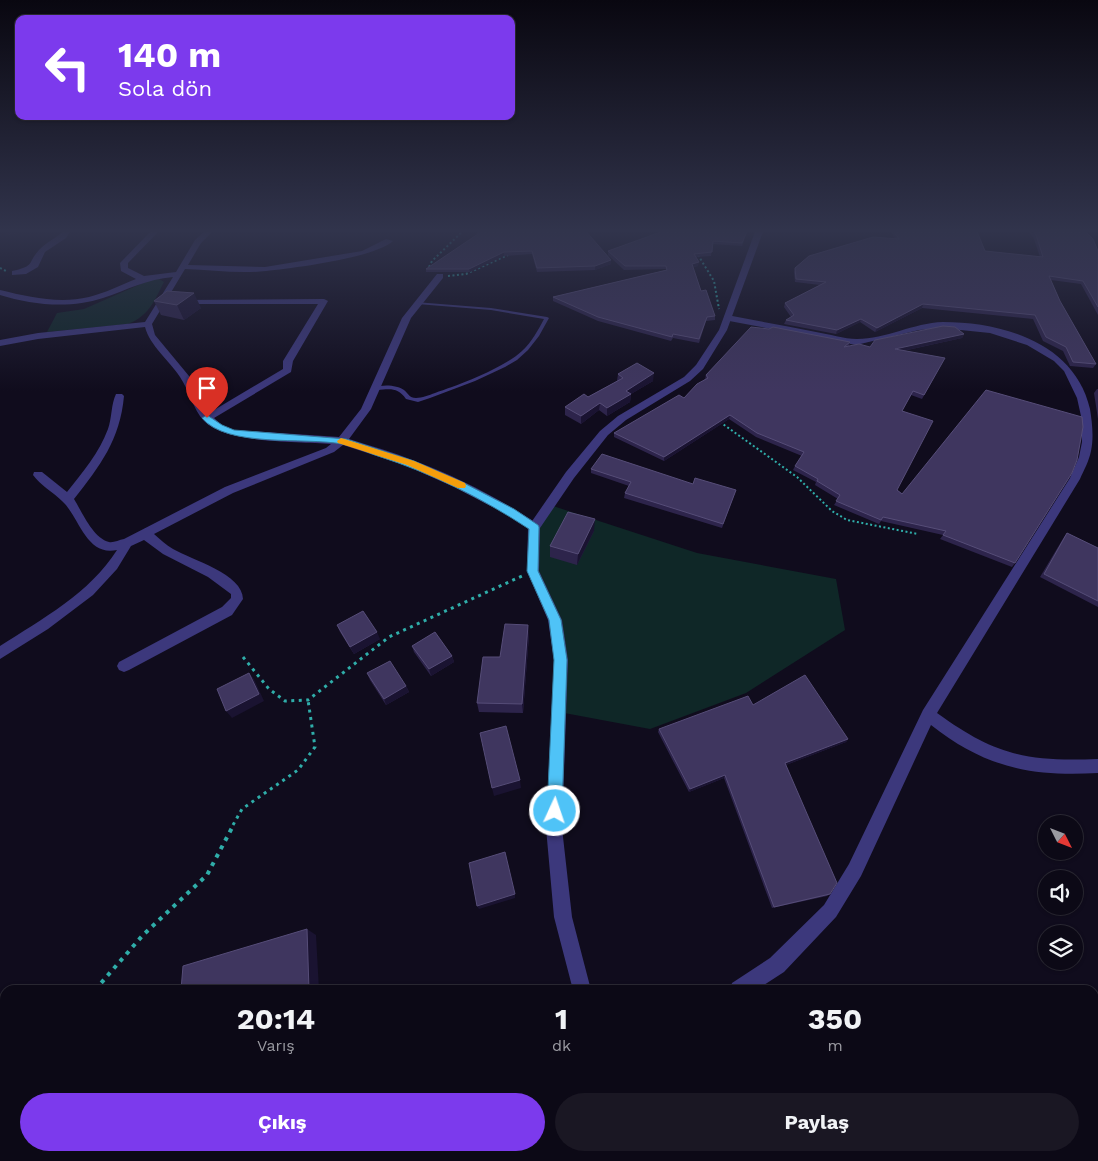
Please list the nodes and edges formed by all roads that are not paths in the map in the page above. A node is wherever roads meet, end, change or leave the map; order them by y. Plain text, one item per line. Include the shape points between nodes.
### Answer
1 (132, 283) edge
2 (175, 283) edge
3 (434, 283) edge
4 (739, 283) edge
5 (0, 292) edge
6 (163, 302) junction
7 (417, 302) junction
8 (726, 318) junction
9 (148, 324) junction
10 (0, 343) edge
11 (377, 388) junction
12 (119, 396) dead end
13 (207, 418) junction
14 (343, 441) junction
15 (38, 475) dead end
16 (68, 499) junction
17 (534, 527) junction
18 (145, 534) junction
19 (127, 543) junction
20 (0, 653) edge
21 (124, 666) dead end
22 (928, 715) junction
23 (1098, 766) edge
24 (581, 985) edge
25 (747, 985) edge

1 - 5 street via 82,300 30,299
2 - 6 street
3 - 7 street
4 - 8 street
6 - 9 street
6 - 13 street via 324,301 288,361 288,370
7 - 11 street via 403,324
7 - 11 lane via 546,318 528,348 501,367 418,400 408,398 399,388
8 - 17 street via 723,330 700,366 687,380 622,418 604,434 570,475
8 - 22 street via 856,342 914,328 940,325 972,327 1014,336 1052,353 1076,380 1087,424 1086,449 1075,479
9 - 10 street
9 - 13 street via 151,334 184,376
11 - 14 street via 355,428
12 - 16 street via 115,424 102,455
13 - 14 street via 233,433
14 - 17 street via 411,463 458,484
14 - 18 street via 330,450 229,490
15 - 16 street
16 - 19 street via 100,544 110,547
17 - 24 street via 533,571 555,620 560,660 554,828 563,917
18 - 19 street
18 - 21 street via 168,551 229,583 237,592 237,599 213,619
19 - 20 street via 110,570 94,585
22 - 23 street via 966,742 1014,762 1039,767
22 - 25 street via 855,870 830,911 777,965

